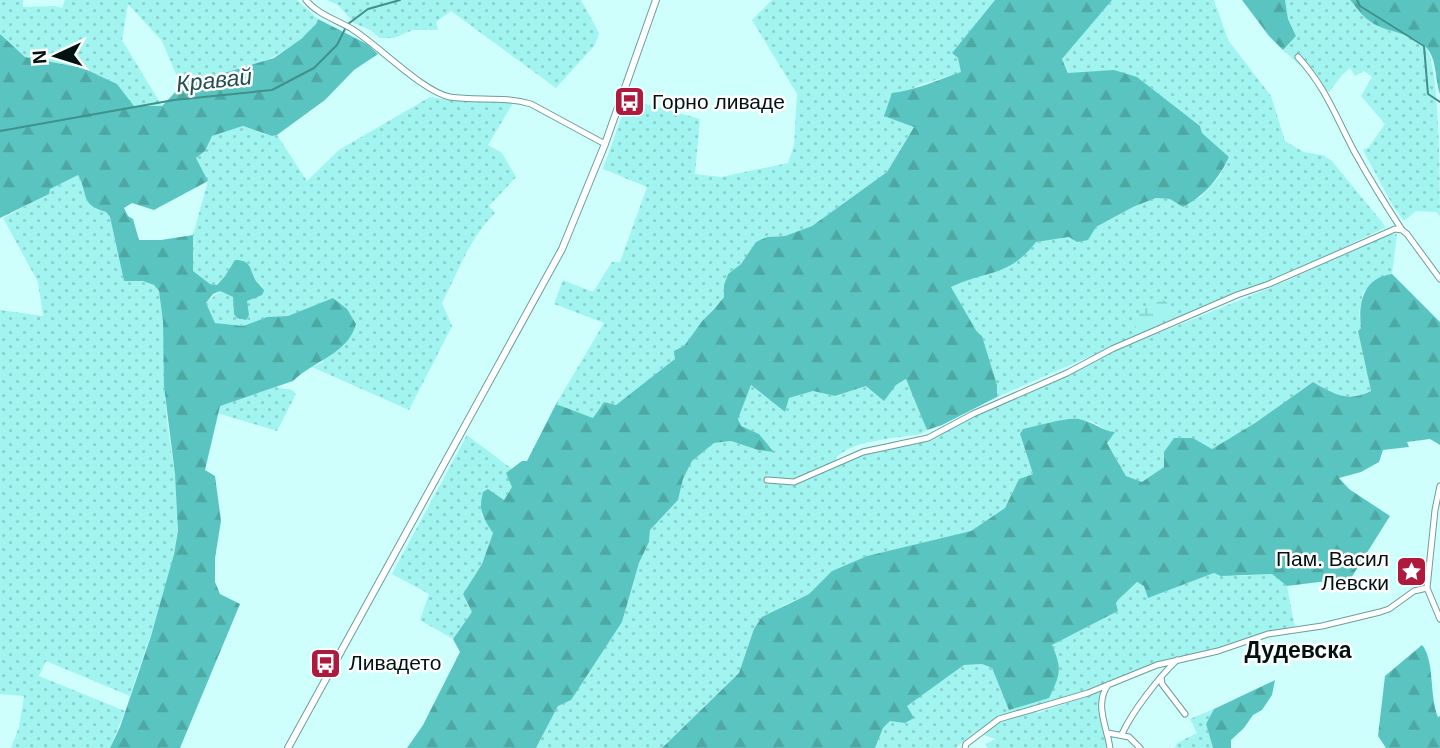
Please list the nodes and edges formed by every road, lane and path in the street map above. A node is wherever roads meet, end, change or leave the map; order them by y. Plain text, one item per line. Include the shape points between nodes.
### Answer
1 (306, 0) edge
2 (656, 0) edge
3 (1298, 57) dead end
4 (605, 144) junction
5 (1402, 230) junction
6 (1440, 279) edge
7 (767, 480) dead end
8 (1440, 486) edge
9 (1427, 588) junction
10 (1440, 619) edge
11 (1177, 660) junction
12 (1161, 677) junction
13 (1108, 685) junction
14 (1185, 714) dead end
15 (1108, 733) junction
16 (1122, 734) junction
17 (288, 748) edge
18 (965, 748) edge
19 (1110, 748) edge
20 (1140, 748) edge

1 - 4 street via 433,90 449,96 531,104
2 - 4 street
3 - 5 street via 1329,97 1372,184
4 - 17 street via 562,249
5 - 6 street
5 - 7 street via 1395,229 1112,349 928,438 863,452 794,482
8 - 9 street
9 - 10 street
9 - 11 street via 1380,612
11 - 12 street
11 - 13 street
12 - 14 street
12 - 16 street
13 - 15 street via 1101,707
13 - 18 street via 999,719
15 - 16 street
15 - 19 street
16 - 20 street

